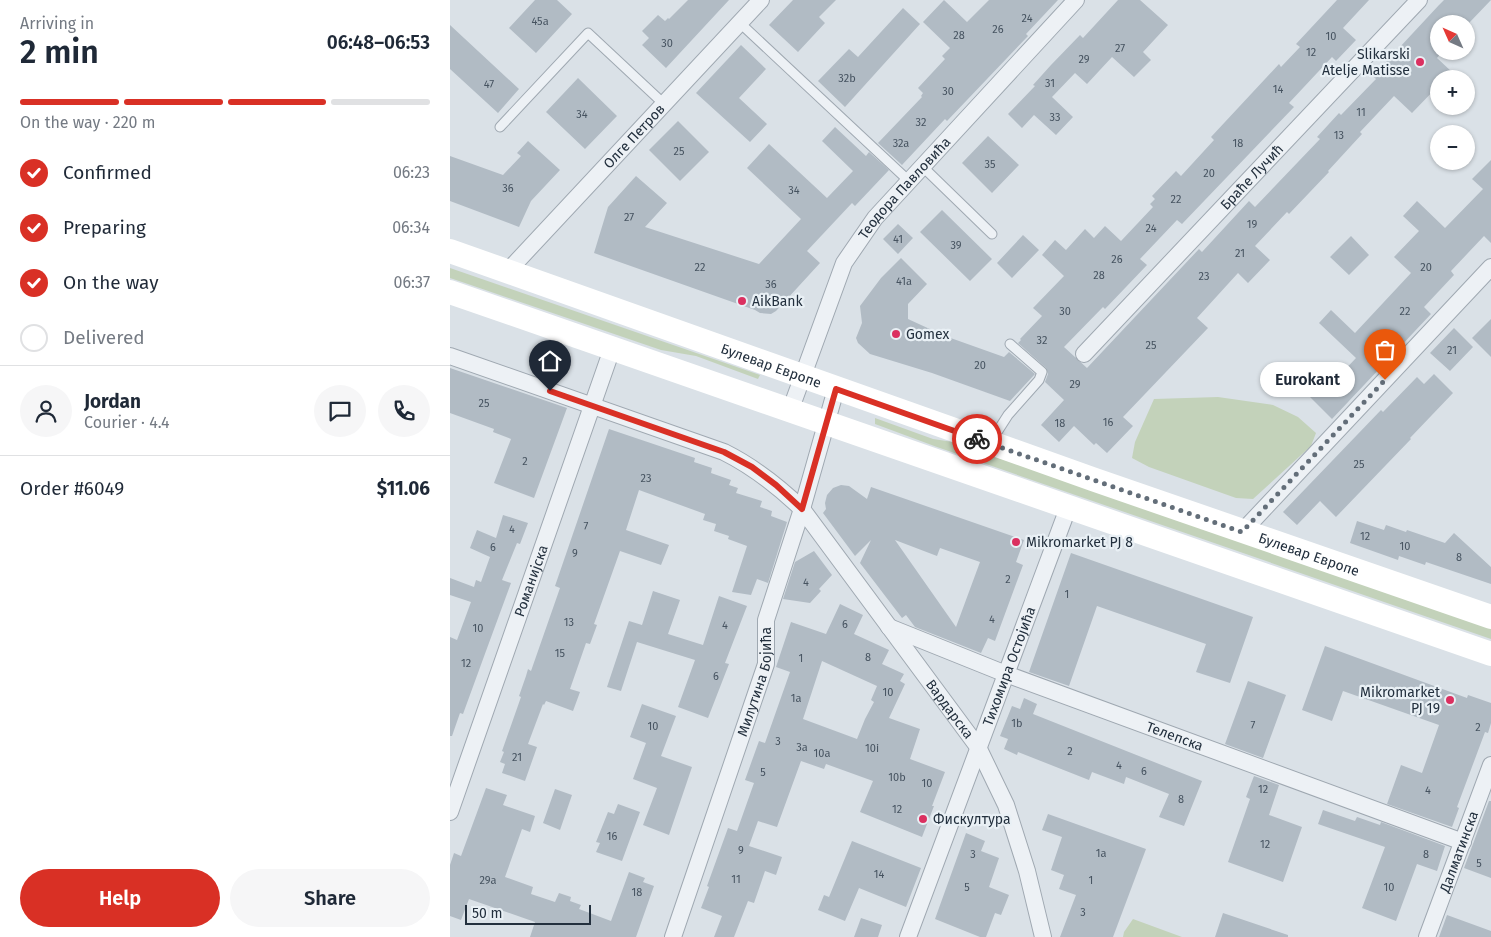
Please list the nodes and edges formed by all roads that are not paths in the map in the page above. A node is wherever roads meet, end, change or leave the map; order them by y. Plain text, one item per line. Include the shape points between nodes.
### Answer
1 (761, 0) edge
2 (1076, 0) edge
3 (1419, 0) edge
4 (740, 23) junction
5 (664, 104) junction
6 (500, 127) dead end
7 (924, 168) junction
8 (910, 182) junction
9 (992, 234) dead end
10 (450, 251) edge
11 (1491, 267) edge
12 (507, 272) junction
13 (450, 292) edge
14 (1010, 344) dead end
15 (612, 349) junction
16 (1084, 354) dead end
17 (450, 356) edge
18 (802, 377) junction
19 (836, 389) junction
20 (592, 406) junction
21 (790, 411) junction
22 (826, 424) junction
23 (990, 443) junction
24 (1068, 508) junction
25 (802, 509) junction
26 (1242, 532) junction
27 (1491, 616) edge
28 (889, 627) junction
29 (1491, 654) edge
30 (1006, 674) junction
31 (978, 747) junction
32 (1491, 765) edge
33 (450, 812) edge
34 (1463, 842) junction
35 (674, 937) edge
36 (908, 937) edge
37 (1043, 937) edge
38 (1427, 937) edge

1 - 4 street, Олге Петров
2 - 7 street, Теодора Павловића
3 - 16 street, Браће Лучић
4 - 5 street, Олге Петров
4 - 8 lane
5 - 6 lane via 588,33
5 - 12 street, Олге Петров
7 - 8 street, Теодора Павловића
7 - 9 lane
8 - 18 street, Теодора Павловића via 875,218 844,263
10 - 12 main road, Булевар Европе
11 - 26 street
12 - 18 main road, Булевар Европе
13 - 15 main road
14 - 23 lane via 1042,372
15 - 20 street, Романијска
15 - 21 main road
17 - 20 street
18 - 19 main road, Булевар Европе
18 - 21 street, Теодора Павловића
19 - 22 street, Милутина Бојића
19 - 23 main road, Булевар Европе
20 - 25 street via 724,452 752,467
20 - 33 street, Романијска
21 - 22 main road
22 - 24 main road
22 - 25 street, Милутина Бојића
23 - 26 main road, Булевар Европе
24 - 29 main road
24 - 30 street, Тихомира Остојића
25 - 28 street, Вардарска
25 - 35 street, Милутина Бојића via 766,620 766,664
26 - 27 main road, Булевар Европе
28 - 30 street, Телепска
28 - 31 street, Вардарска
30 - 31 street, Тихомира Остојића
30 - 34 street, Телепска
31 - 36 street, Тихомира Остојића
31 - 37 street, Вардарска via 1006,805
32 - 34 street, Далматинска
34 - 38 street, Далматинска

